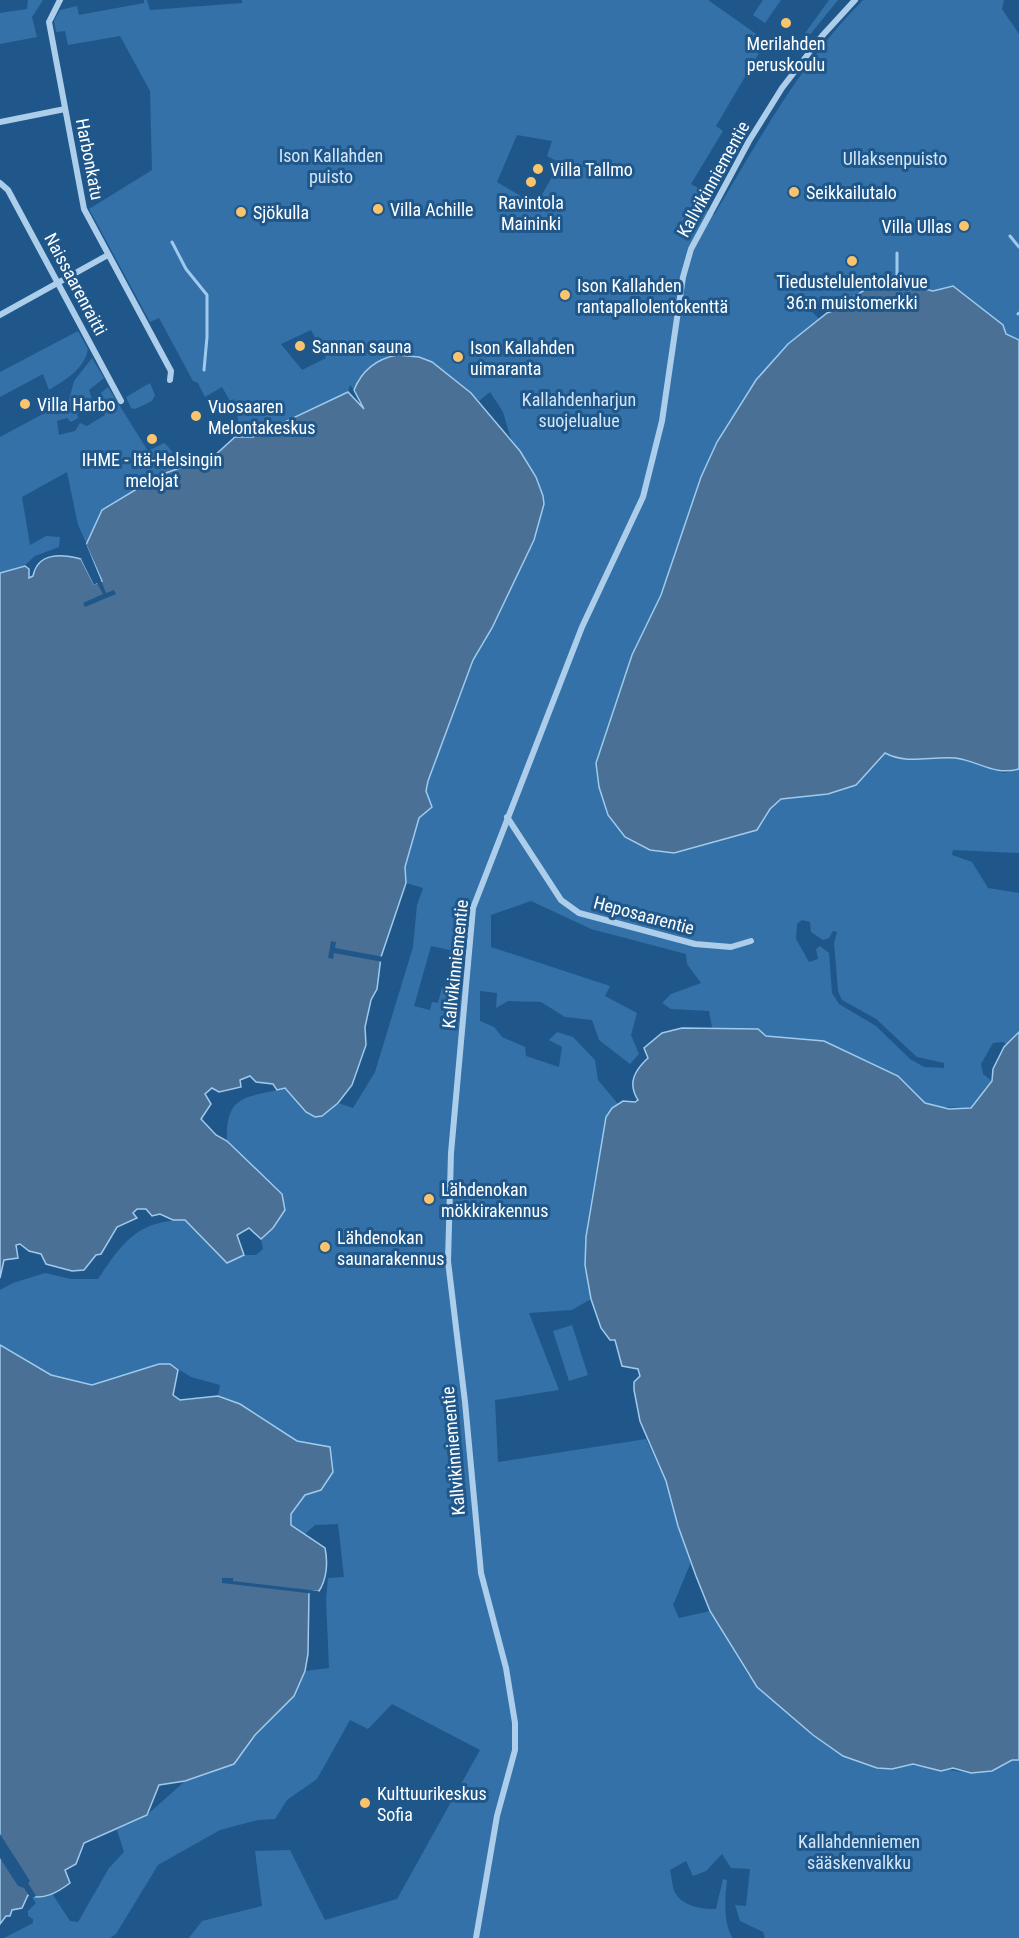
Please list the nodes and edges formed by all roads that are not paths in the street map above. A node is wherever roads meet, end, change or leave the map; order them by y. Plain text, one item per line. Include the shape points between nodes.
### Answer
1 (60, 0) edge
2 (855, 0) edge
3 (64, 109) junction
4 (0, 122) edge
5 (0, 183) edge
6 (108, 255) junction
7 (58, 283) junction
8 (0, 315) edge
9 (170, 380) dead end
10 (122, 401) dead end
11 (507, 817) junction
12 (751, 941) dead end
13 (476, 1938) edge

1 - 3 street, Harbonkatu via 49,22
2 - 11 street, Kallvikinniementie via 777,96 691,249 647,487 582,627
3 - 4 street
3 - 6 street, Harbonkatu via 84,208
5 - 7 street, Naissaarenraitti via 8,190
6 - 7 street
6 - 9 street, Harbonkatu via 171,371
7 - 8 street
7 - 10 street, Naissaarenraitti
11 - 12 street, Heposaarentie via 561,900 579,913 695,944 731,947
11 - 13 street, Kallvikinniementie via 473,908 447,1216 449,1283 481,1573 506,1668 515,1723 515,1750 497,1816

